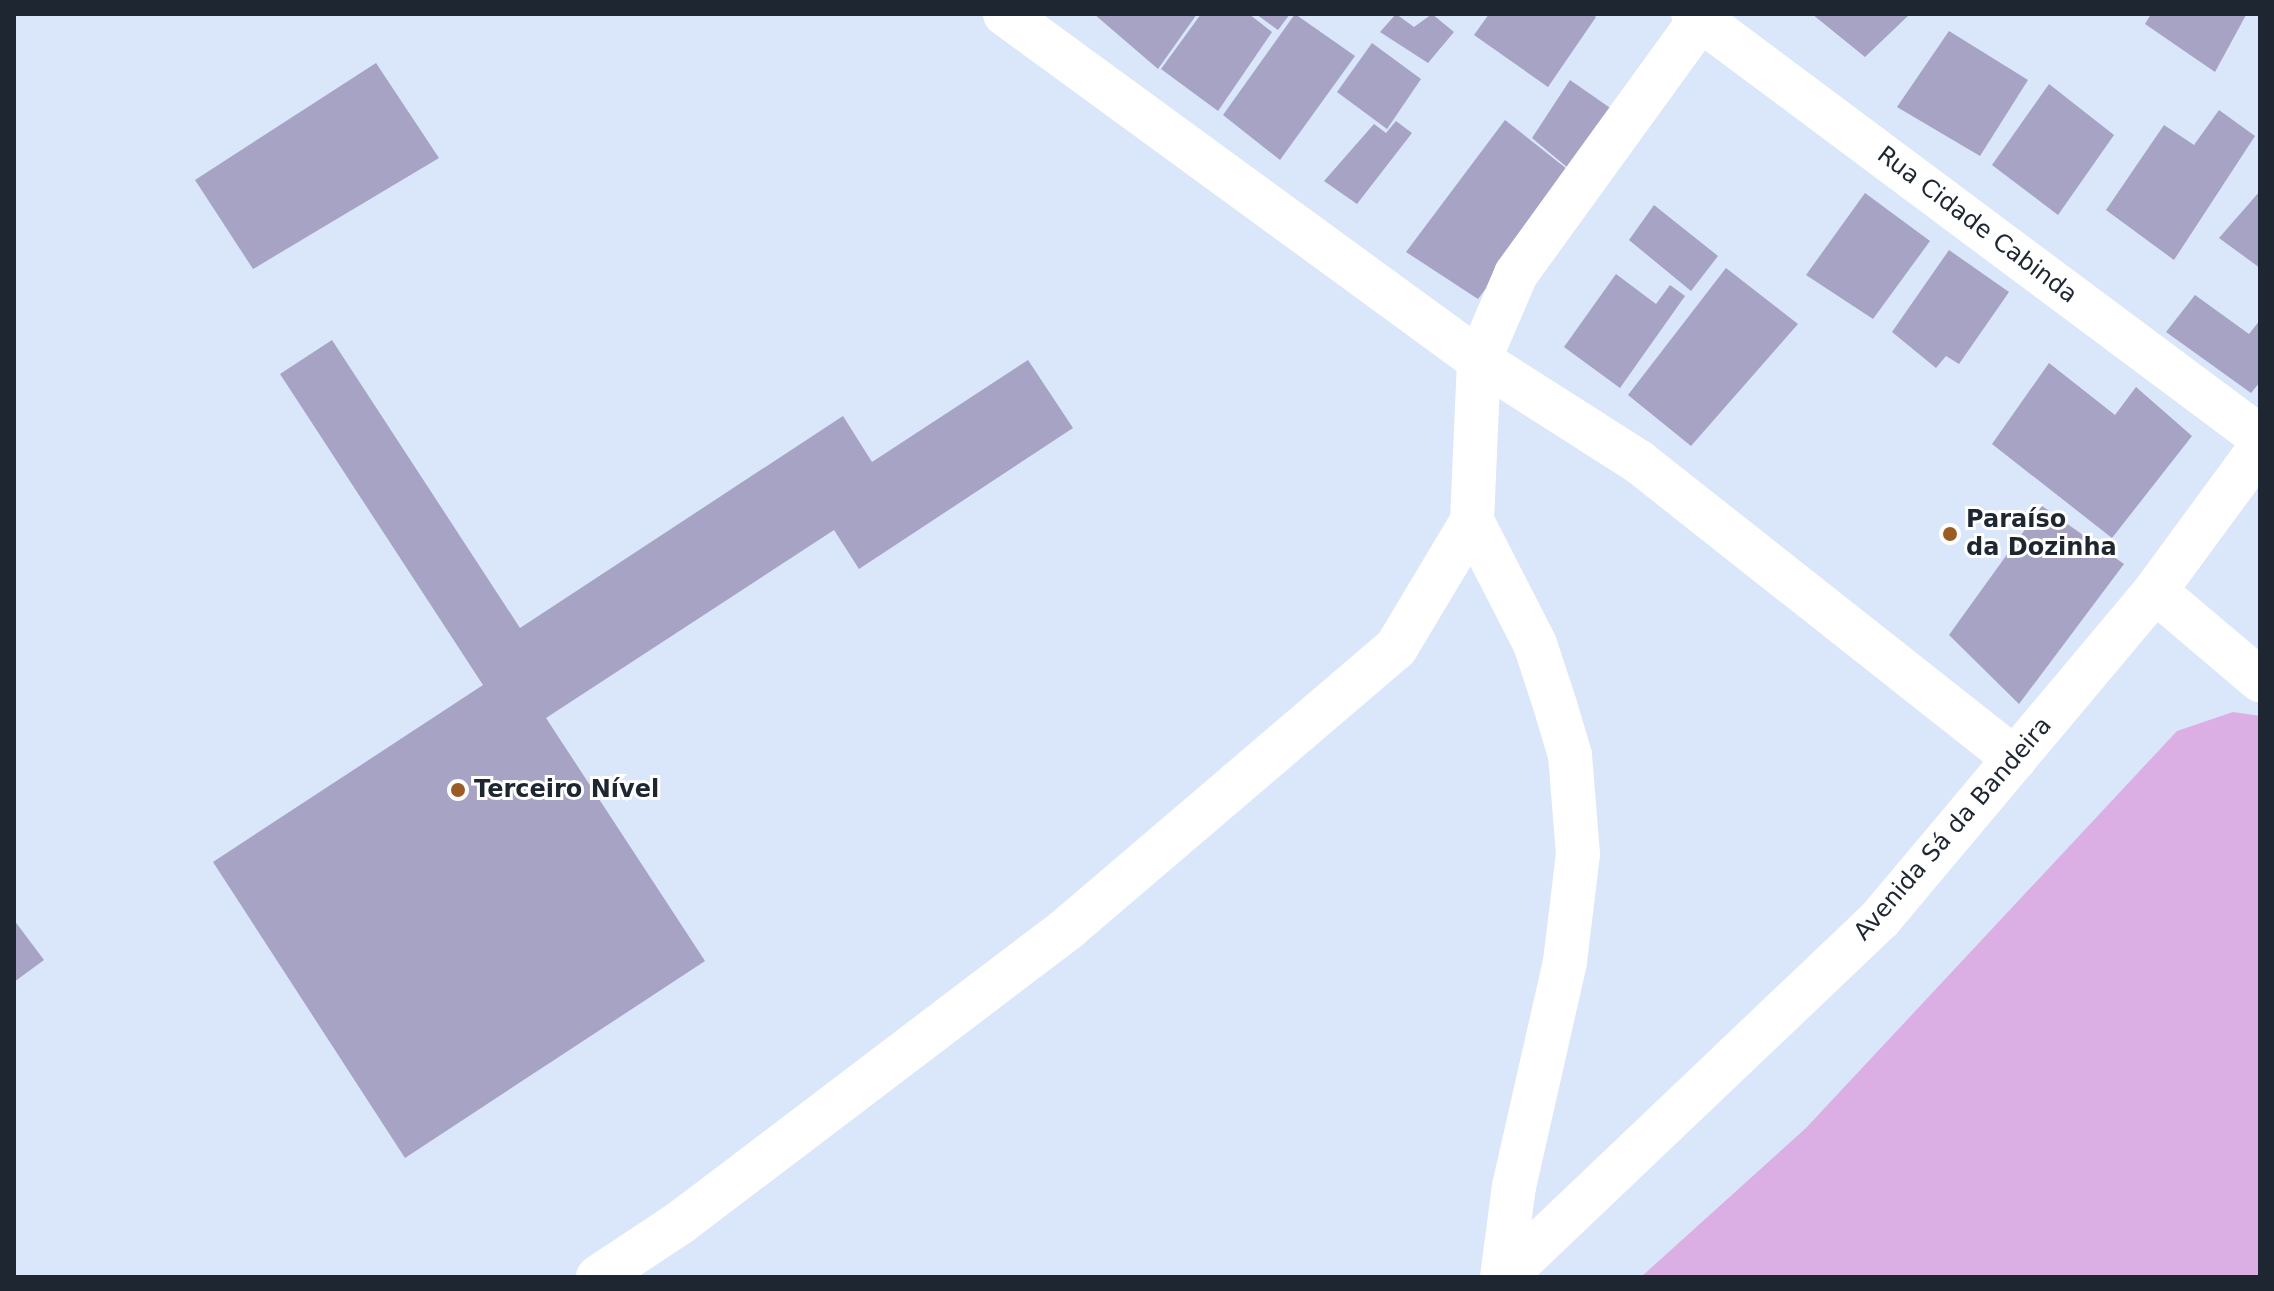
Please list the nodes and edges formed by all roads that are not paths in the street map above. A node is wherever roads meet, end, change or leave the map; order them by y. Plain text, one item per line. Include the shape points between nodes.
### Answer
1 (1005, 14) edge
2 (1699, 16) edge
3 (1479, 360) junction
4 (2260, 437) edge
5 (2260, 448) edge
6 (1472, 521) junction
7 (2155, 591) junction
8 (2260, 680) edge
9 (2015, 759) junction
10 (598, 1277) edge
11 (1503, 1277) edge

1 - 3 street
2 - 3 street via 1516,274
2 - 4 street, Rua Cidade Cabinda
3 - 6 street
3 - 9 street via 1639,462
5 - 7 street, Avenida Sá da Bandeira
6 - 10 street via 1396,648 1340,697 1068,928 681,1222
6 - 11 street via 1535,644 1555,705 1570,755 1578,854 1565,962 1514,1186
7 - 8 street
7 - 9 street, Avenida Sá da Bandeira
9 - 11 street, Avenida Sá da Bandeira via 1880,919

